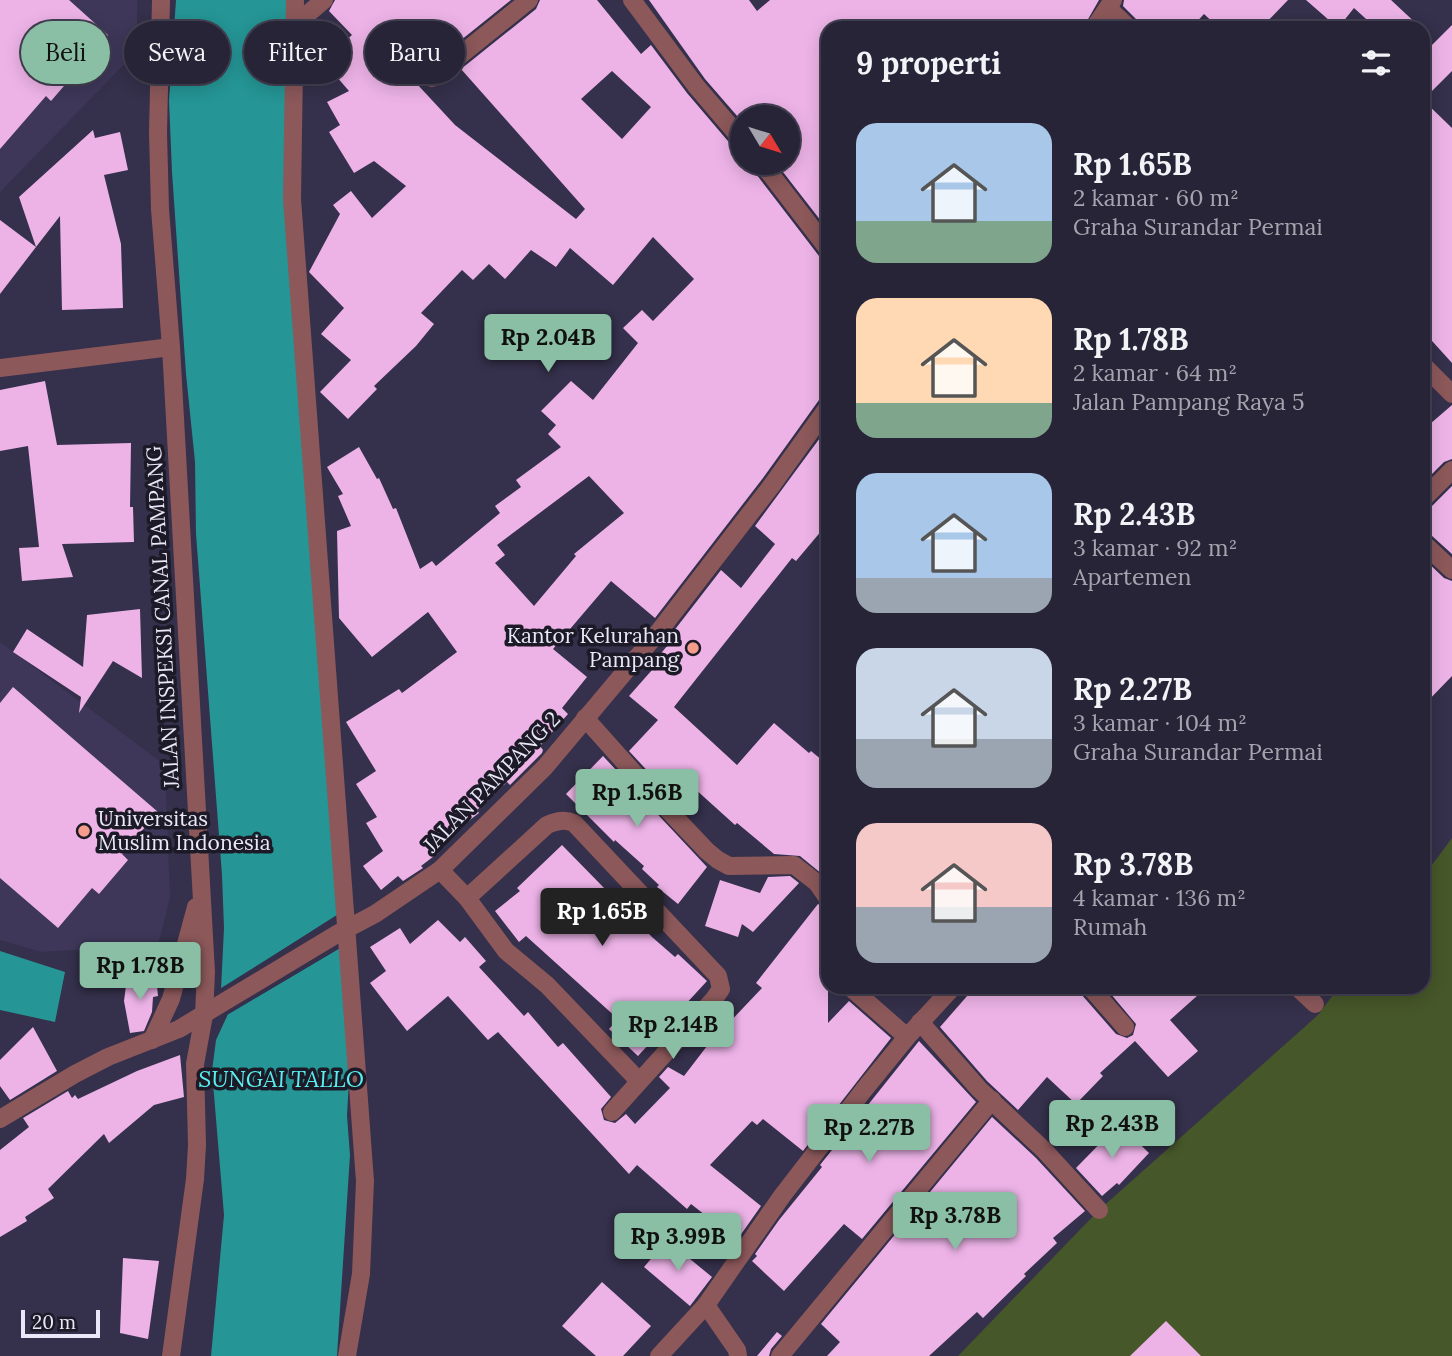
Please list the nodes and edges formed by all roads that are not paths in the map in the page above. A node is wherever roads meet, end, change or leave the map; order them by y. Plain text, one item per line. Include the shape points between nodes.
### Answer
1 (161, 0) edge
2 (295, 0) edge
3 (324, 0) edge
4 (529, 0) edge
5 (632, 0) edge
6 (1111, 4) edge
7 (295, 21) edge
8 (300, 21) edge
9 (1099, 21) edge
10 (1124, 21) edge
11 (465, 51) edge
12 (294, 84) edge
13 (730, 126) edge
14 (771, 175) edge
15 (821, 240) edge
16 (171, 347) junction
17 (0, 368) edge
18 (1430, 372) edge
19 (1452, 394) edge
20 (821, 417) edge
21 (1452, 470) edge
22 (1430, 492) edge
23 (1430, 550) edge
24 (1452, 570) edge
25 (585, 718) junction
26 (440, 870) junction
27 (821, 889) edge
28 (201, 890) junction
29 (467, 898) junction
30 (342, 932) junction
31 (858, 994) edge
32 (947, 994) edge
33 (1096, 994) edge
34 (1304, 994) edge
35 (1315, 1004) dead end
36 (204, 1014) junction
37 (920, 1023) junction
38 (1125, 1027) dead end
39 (907, 1037) junction
40 (152, 1040) junction
41 (639, 1081) junction
42 (992, 1100) junction
43 (612, 1112) dead end
44 (0, 1119) edge
45 (1099, 1210) dead end
46 (706, 1305) junction
47 (171, 1356) edge
48 (347, 1356) edge
49 (659, 1356) edge
50 (738, 1356) edge
51 (780, 1356) edge

1 - 16 street, JALAN INSPEKSI CANAL PAMPANG via 160,209
2 - 7 street
3 - 8 street
4 - 11 street
5 - 13 street
6 - 9 street
6 - 10 street
12 - 30 street via 292,199
14 - 15 street
16 - 17 street
16 - 28 street, JALAN INSPEKSI CANAL PAMPANG
18 - 19 street
20 - 25 street, JALAN PAMPANG 2 via 660,630
21 - 22 street
23 - 24 street
25 - 26 street, JALAN PAMPANG 2 via 545,767
25 - 27 street via 718,860 729,866 794,865
26 - 29 street
26 - 30 street, JALAN PAMPANG 2
28 - 36 street, JALAN INSPEKSI CANAL PAMPANG
28 - 40 street via 172,999
29 - 41 street via 506,951 547,985
29 - 41 street via 547,825 559,820 575,823 721,981 715,999
30 - 36 street, JALAN PAMPANG 2
30 - 48 street via 365,1181 361,1274
31 - 39 street
32 - 37 street
33 - 38 street
34 - 35 street
36 - 40 street, JALAN PAMPANG 2
36 - 47 street, JALAN INSPEKSI CANAL PAMPANG via 195,1064 195,1179
37 - 39 street
37 - 42 street
39 - 46 street via 782,1196
40 - 44 street, JALAN PAMPANG 2 via 108,1056
41 - 43 street
42 - 45 street
42 - 51 street
46 - 49 street
46 - 50 street

